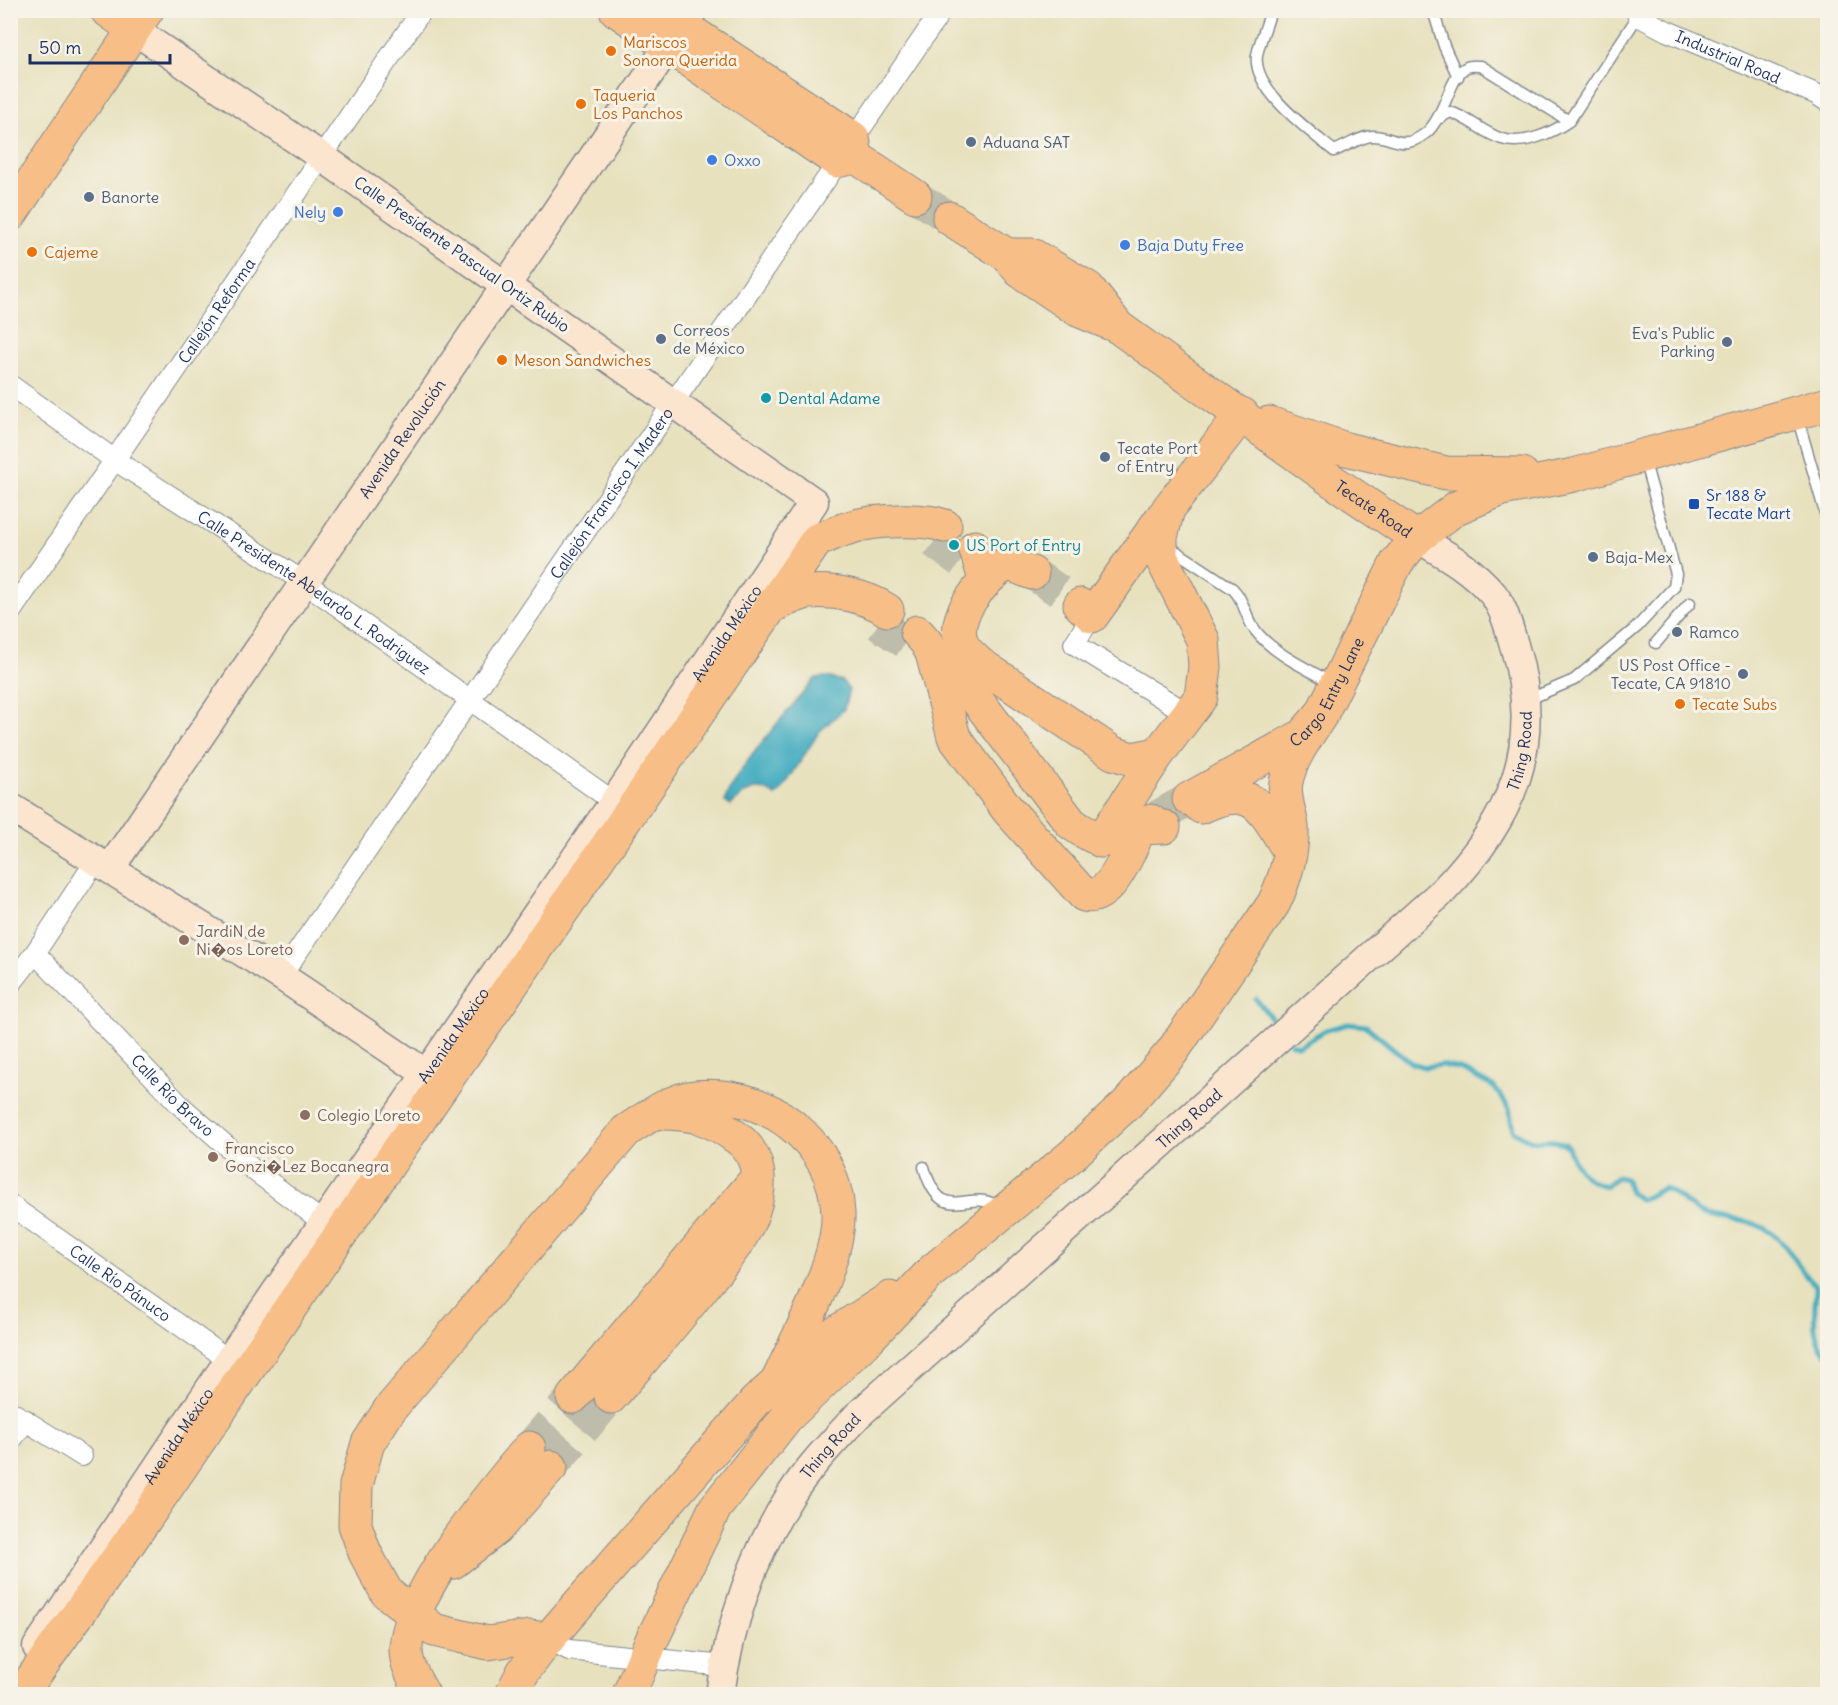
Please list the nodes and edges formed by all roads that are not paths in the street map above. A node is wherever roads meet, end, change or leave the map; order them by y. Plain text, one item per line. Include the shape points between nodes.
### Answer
1 (106, 10) edge
2 (422, 10) edge
3 (616, 10) edge
4 (942, 10) edge
5 (1271, 10) edge
6 (1433, 10) edge
7 (1634, 13) edge
8 (140, 20) edge
9 (675, 23) edge
10 (1458, 77) junction
11 (1827, 102) edge
12 (1440, 118) junction
13 (1569, 121) junction
14 (849, 152) junction
15 (322, 157) junction
16 (915, 196) tunnel mouth
17 (10, 215) edge
18 (949, 218) tunnel mouth
19 (507, 286) junction
20 (10, 385) edge
21 (674, 401) junction
22 (1827, 404) edge
23 (1796, 413) junction
24 (1242, 414) junction
25 (1643, 456) junction
26 (116, 461) junction
27 (1574, 475) junction
28 (1822, 483) edge
29 (814, 502) joint
30 (1168, 509) junction
31 (1827, 523) edge
32 (939, 534) tunnel mouth
33 (1417, 538) junction
34 (1161, 542) junction
35 (1032, 573) tunnel mouth
36 (304, 582) junction
37 (1690, 603) dead end
38 (774, 605) junction
39 (12, 608) edge
40 (1086, 611) joint
41 (883, 617) tunnel mouth
42 (1656, 643) dead end
43 (1329, 699) junction
44 (471, 700) junction
45 (1525, 701) junction
46 (1187, 713) junction
47 (1158, 754) junction
48 (614, 802) junction
49 (10, 807) edge
50 (1101, 841) junction
51 (1290, 852) junction
52 (104, 863) junction
53 (35, 953) junction
54 (281, 976) junction
55 (10, 985) edge
56 (434, 1078) junction
57 (653, 1112) junction
58 (924, 1167) dead end
59 (759, 1176) junction
60 (10, 1205) edge
61 (1004, 1212) junction
62 (324, 1223) junction
63 (932, 1271) junction
64 (229, 1360) junction
65 (778, 1380) junction
66 (573, 1397) tunnel mouth
67 (611, 1397) tunnel mouth
68 (18, 1415) edge
69 (10, 1442) edge
70 (82, 1456) dead end
71 (540, 1458) tunnel mouth
72 (414, 1616) junction
73 (548, 1639) junction
74 (644, 1656) junction
75 (724, 1666) junction
76 (10, 1687) edge
77 (21, 1695) edge
78 (423, 1695) edge
79 (512, 1695) edge
80 (630, 1695) edge
81 (720, 1695) edge

1 - 8 main road, Calle Presidente Pascual Ortiz Rubio
2 - 15 street, Callejón Reforma
3 - 9 highway
4 - 14 street, Callejón Francisco I. Madero
5 - 12 lane via 1257,57 1265,84 1285,110 1334,151 1373,136 1409,142 1425,134
6 - 10 lane
7 - 11 street, Industrial Road
7 - 13 lane
8 - 15 street, Calle Presidente Pascual Ortiz Rubio
8 - 17 highway
9 - 14 highway
9 - 19 street, Avenida Revolución
10 - 12 lane
10 - 13 lane via 1468,66 1481,66
12 - 13 lane via 1450,112 1502,139 1520,141 1554,132
14 - 16 highway
14 - 21 street, Callejón Francisco I. Madero
15 - 19 street, Calle Presidente Pascual Ortiz Rubio
15 - 26 street, Callejón Reforma
18 - 24 highway, Tecate Road via 1007,255 1032,255 1088,288 1118,327
19 - 21 street, Calle Presidente Pascual Ortiz Rubio
19 - 36 street, Avenida Revolución
20 - 26 street, Calle Presidente Abelardo L. Rodriguez
21 - 29 street, Calle Presidente Pascual Ortiz Rubio
21 - 44 street, Callejón Francisco I. Madero
22 - 23 highway, Tecate Road
23 - 25 highway, Tecate Road
23 - 28 lane
24 - 27 highway via 1346,449 1446,473
24 - 30 highway
24 - 33 highway, Tecate Road
25 - 27 highway, Tecate Road
25 - 45 lane via 1676,574 1674,587 1637,627 1574,680
26 - 36 street, Calle Presidente Abelardo L. Rodriguez
26 - 39 street, Callejón Reforma
27 - 33 highway, Tecate Road via 1479,497 1456,508
28 - 31 lane
29 - 48 street, Avenida México
30 - 34 highway
30 - 40 highway
32 - 38 highway via 817,540
33 - 43 highway, Cargo Entry Lane via 1397,562
33 - 45 street, Thing Road via 1469,568 1495,596 1521,664
34 - 43 lane via 1233,589 1265,642
34 - 46 highway via 1161,557 1203,640 1201,697
35 - 47 highway via 1006,563 974,563 960,630 963,646 980,664 1113,753 1132,759
36 - 44 street, Calle Presidente Abelardo L. Rodriguez
36 - 52 street, Avenida Revolución
37 - 42 lane
38 - 41 highway via 805,614 828,610
38 - 56 highway
40 - 46 street via 1074,644
43 - 51 highway via 1286,783 1292,828
43 - 51 highway, Cargo Entry Lane via 1302,736 1193,805 1242,796 1266,816
44 - 48 street, Calle Presidente Abelardo L. Rodriguez
44 - 54 street, Callejón Francisco I. Madero
45 - 75 street, Thing Road via 1525,735 1511,796 1486,841 1458,875 858,1415 818,1457 790,1496 756,1560
46 - 47 highway
47 - 50 highway
48 - 56 street, Avenida México
49 - 52 street
50 - 50 highway via 1071,823 967,687 919,643 954,737 1008,810 1084,895 1101,891 1116,876 1154,824
51 - 61 highway via 1286,879 1274,903 1172,1053 1128,1103
52 - 53 street
52 - 54 street
53 - 55 street
53 - 62 street, Calle Río Bravo via 181,1106 256,1172
54 - 56 street
56 - 62 street, Avenida México
56 - 77 highway via 126,1547
57 - 59 highway via 695,1114 725,1129 742,1141 754,1157
57 - 65 highway via 694,1097 734,1098 774,1113 804,1134 823,1157 835,1190 836,1239
57 - 72 highway via 626,1131 390,1409 368,1443 356,1485 355,1525 387,1593
58 - 61 lane via 940,1198 961,1203 987,1202
59 - 66 highway
59 - 67 highway via 753,1212 735,1247
60 - 64 street, Calle Río Pánuco
61 - 63 highway
62 - 64 street, Avenida México
63 - 65 highway via 826,1339
63 - 74 highway via 787,1416 715,1508
64 - 76 street, Avenida México
65 - 73 highway
68 - 69 street
68 - 70 street
71 - 72 highway via 496,1529 437,1574
72 - 73 highway via 434,1630 488,1643 530,1637
72 - 78 highway via 406,1650 411,1672
73 - 74 street via 569,1650
73 - 79 highway via 523,1672
74 - 75 street
74 - 80 highway
75 - 81 street, Thing Road

